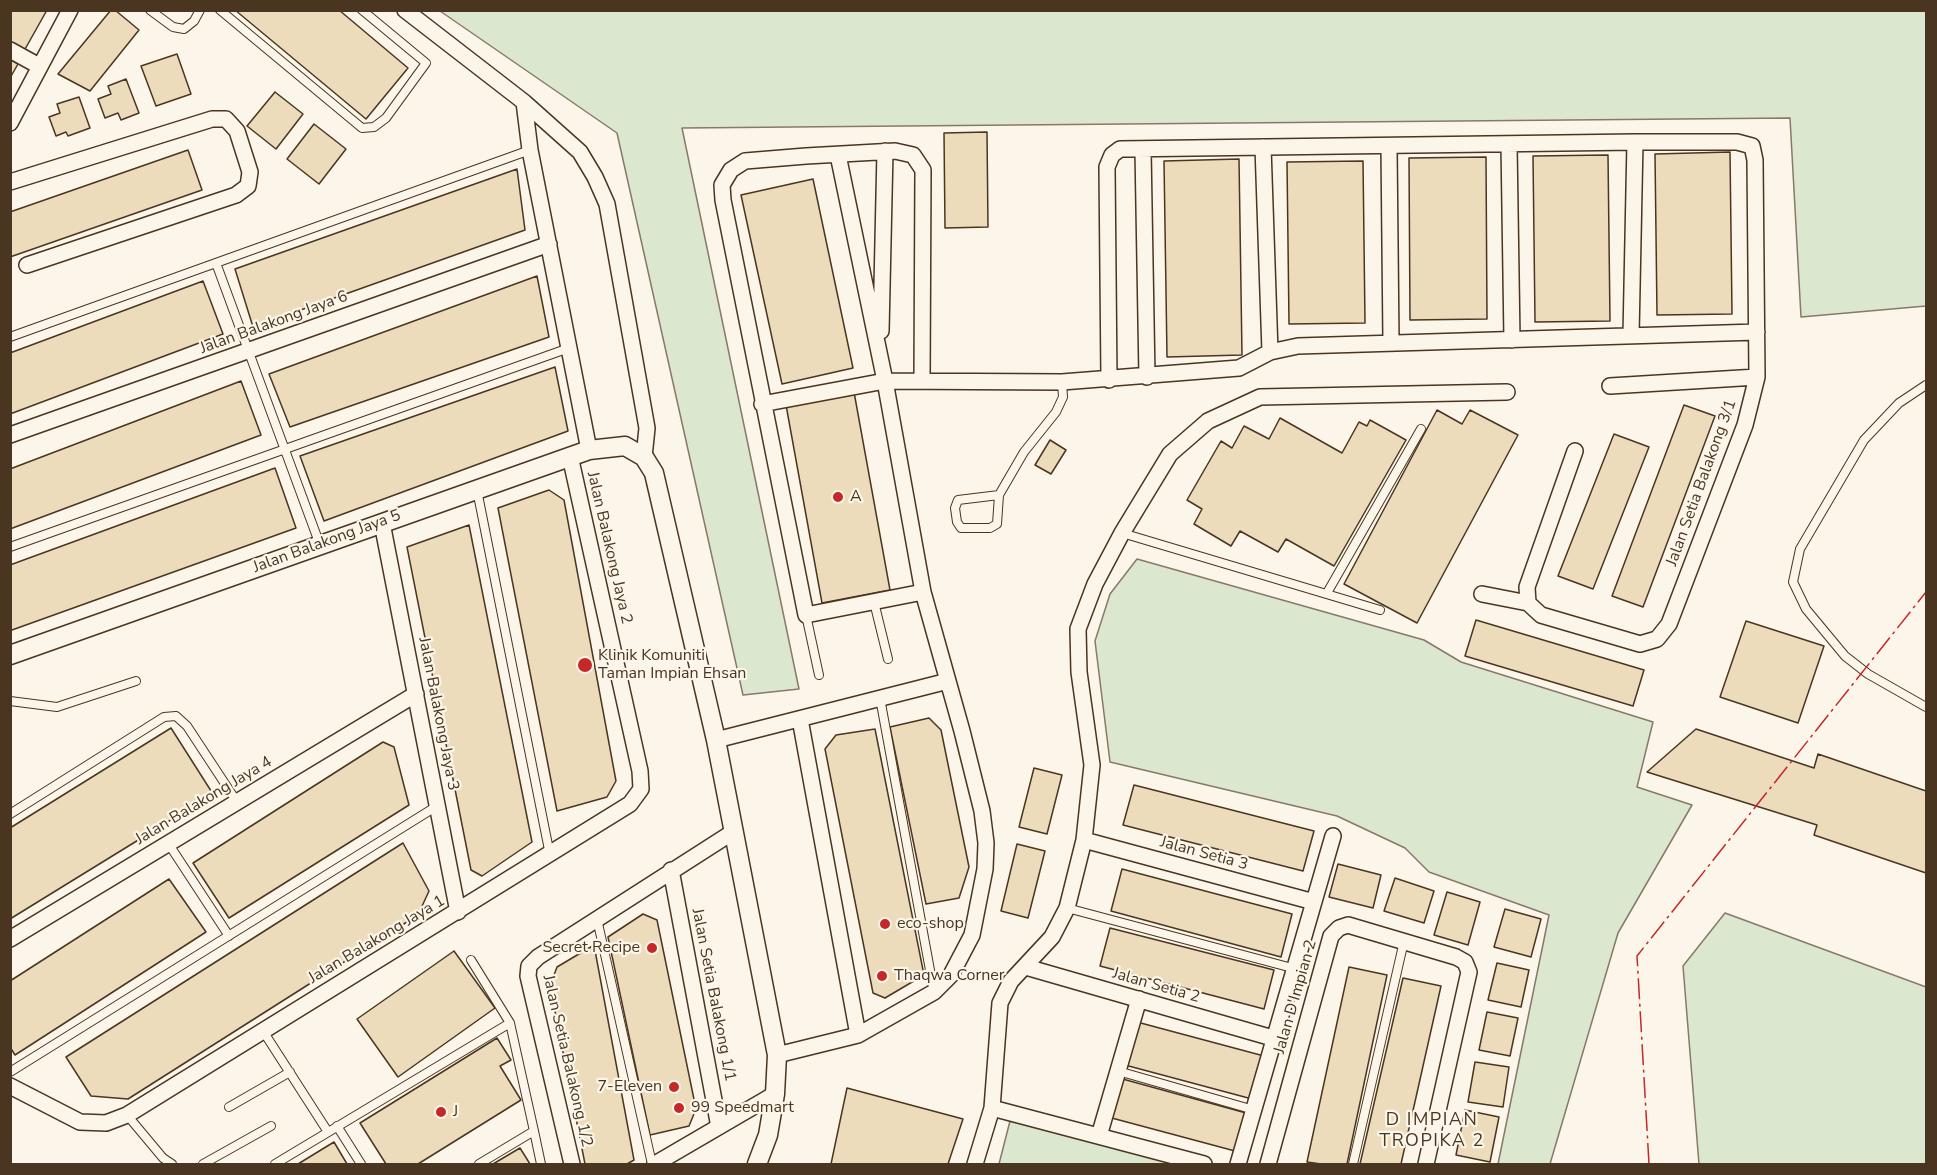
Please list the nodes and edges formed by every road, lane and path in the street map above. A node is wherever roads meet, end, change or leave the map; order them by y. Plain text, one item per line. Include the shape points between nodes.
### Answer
1 (70, 10) edge
2 (150, 10) edge
3 (200, 10) edge
4 (220, 10) edge
5 (362, 10) edge
6 (405, 10) edge
7 (10, 50) edge
8 (39, 66) junction
9 (525, 102) junction
10 (10, 123) edge
11 (1635, 142) junction
12 (1509, 144) junction
13 (1263, 147) junction
14 (1389, 147) junction
15 (530, 150) junction
16 (1143, 150) junction
17 (885, 151) junction
18 (838, 154) junction
19 (10, 182) edge
20 (549, 244) junction
21 (216, 263) junction
22 (27, 265) dead end
23 (1757, 333) junction
24 (1631, 335) junction
25 (10, 337) edge
26 (1512, 339) junction
27 (1390, 342) junction
28 (569, 348) junction
29 (249, 351) junction
30 (1270, 352) junction
31 (880, 358) junction
32 (1147, 377) junction
33 (1757, 377) junction
34 (1109, 380) junction
35 (885, 381) junction
36 (922, 381) junction
37 (1062, 382) junction
38 (1926, 385) edge
39 (1610, 386) dead end
40 (1507, 393) dead end
41 (762, 404) junction
42 (1421, 429) dead end
43 (10, 435) edge
44 (285, 450) junction
45 (589, 450) junction
46 (1575, 451) dead end
47 (570, 456) junction
48 (644, 457) junction
49 (476, 488) junction
50 (999, 495) junction
51 (382, 523) junction
52 (1122, 533) junction
53 (320, 545) junction
54 (10, 547) edge
55 (923, 592) junction
56 (1327, 593) junction
57 (1482, 594) dead end
58 (874, 602) junction
59 (1528, 603) junction
60 (1380, 610) dead end
61 (806, 615) junction
62 (10, 655) edge
63 (888, 659) dead end
64 (819, 675) dead end
65 (136, 681) dead end
66 (948, 681) junction
67 (416, 694) junction
68 (880, 699) junction
69 (10, 701) edge
70 (1926, 707) edge
71 (800, 719) junction
72 (716, 740) junction
73 (641, 789) joint
74 (237, 802) junction
75 (437, 806) junction
76 (10, 814) edge
77 (733, 832) junction
78 (1333, 836) dead end
79 (1084, 840) junction
80 (168, 843) junction
81 (550, 855) junction
82 (671, 870) junction
83 (1314, 902) junction
84 (1067, 908) junction
85 (458, 912) junction
86 (597, 919) junction
87 (229, 936) junction
88 (10, 939) edge
89 (1404, 941) junction
90 (471, 960) dead end
91 (1026, 967) junction
92 (1296, 969) junction
93 (934, 992) junction
94 (1139, 999) junction
95 (510, 1023) junction
96 (263, 1031) junction
97 (858, 1035) junction
98 (1276, 1039) junction
99 (777, 1055) junction
100 (1118, 1071) junction
101 (10, 1072) edge
102 (290, 1072) junction
103 (10, 1086) edge
104 (775, 1094) junction
105 (229, 1107) dead end
106 (993, 1108) junction
107 (1256, 1110) junction
108 (127, 1115) junction
109 (271, 1126) dead end
110 (337, 1126) junction
111 (719, 1127) junction
112 (534, 1131) junction
113 (328, 1132) junction
114 (1099, 1136) junction
115 (172, 1164) edge
116 (203, 1164) edge
117 (275, 1164) edge
118 (361, 1164) edge
119 (479, 1164) edge
120 (541, 1164) edge
121 (572, 1164) edge
122 (653, 1164) edge
123 (757, 1164) edge
124 (975, 1164) edge
125 (1204, 1164) edge
126 (1238, 1164) edge
127 (1268, 1164) edge
128 (1353, 1164) edge
129 (1426, 1164) edge

1 - 8 street
2 - 3 lane via 172,27 184,29
4 - 5 lane via 362,128 374,127 386,118 426,63
6 - 9 street
7 - 8 street
8 - 10 street
9 - 15 street
9 - 48 street via 580,152 607,204 647,428
11 - 12 street
11 - 23 street, Jalan Setia Balakong 3/1 via 1737,142 1752,146
11 - 24 street
12 - 14 street
12 - 26 street
13 - 14 street
13 - 16 street
13 - 30 street
14 - 27 street
15 - 20 street
15 - 21 lane
16 - 32 street
16 - 34 street via 1120,149 1107,167
17 - 18 street
17 - 31 street
17 - 36 street via 913,155 923,170
18 - 31 street
18 - 41 street via 745,161 731,170 722,185
19 - 22 street via 212,119 226,120 237,131 250,172 248,186 236,195
20 - 28 street
20 - 29 street, Jalan Balakong Jaya 6
21 - 25 lane
21 - 29 lane
23 - 24 street
23 - 33 street, Jalan Setia Balakong 3/1
24 - 26 street
26 - 27 street
27 - 30 street via 1298,346
28 - 44 lane
28 - 45 street
29 - 43 street, Jalan Balakong Jaya 6
29 - 44 lane
30 - 32 street via 1239,369
31 - 35 street
32 - 34 street
33 - 39 street
33 - 59 street, Jalan Setia Balakong 3/1 via 1745,426 1669,624 1657,639 1640,644 1541,615
34 - 37 street
35 - 36 street
35 - 41 street
35 - 55 street
36 - 37 street
37 - 50 lane via 1056,412 1024,452
38 - 70 lane via 1899,403 1864,440 1800,549 1793,582 1806,609 1845,656
40 - 52 street via 1260,397 1208,421 1170,454
41 - 61 street
42 - 56 lane
44 - 53 lane
44 - 54 lane
45 - 47 street, Jalan Balakong Jaya 5
45 - 48 street, Jalan Balakong Jaya 5 via 625,447
46 - 59 street via 1527,587
47 - 49 street, Jalan Balakong Jaya 5
47 - 73 street, Jalan Balakong Jaya 2
48 - 72 street via 654,473
49 - 51 street, Jalan Balakong Jaya 5
49 - 81 lane
50 - 50 lane via 997,524 990,528 961,528 955,508 958,500
51 - 53 street, Jalan Balakong Jaya 5
51 - 67 street, Jalan Balakong Jaya 3
52 - 56 lane
52 - 79 street via 1095,584 1078,629 1079,672 1092,765
53 - 62 street, Jalan Balakong Jaya 5
55 - 58 street
55 - 66 street
56 - 60 lane
57 - 59 street
58 - 61 street
58 - 63 lane
61 - 64 lane
65 - 69 lane via 57,707
66 - 68 street
66 - 93 street via 982,811 985,860 972,935 951,975
67 - 74 street, Jalan Balakong Jaya 4
67 - 75 street, Jalan Balakong Jaya 3
68 - 71 street
68 - 93 lane
71 - 72 street
71 - 97 street
72 - 77 street
73 - 81 street, Jalan Balakong Jaya 1 via 630,804
74 - 76 lane via 187,726 176,716 164,717
74 - 80 street, Jalan Balakong Jaya 4
75 - 85 street, Jalan Balakong Jaya 3
75 - 87 lane
77 - 82 street
77 - 99 street
78 - 83 street
79 - 83 street, Jalan Setia 3
79 - 84 street
80 - 87 lane
80 - 88 street, Jalan Balakong Jaya 4
81 - 85 street, Jalan Balakong Jaya 1
82 - 86 street
82 - 111 street, Jalan Setia Balakong 1/1
83 - 92 street
84 - 91 street via 1052,937
84 - 92 lane
85 - 96 street, Jalan Balakong Jaya 1
86 - 121 street, Jalan Setia Balakong 1/2 via 529,966 528,976
86 - 122 lane
87 - 101 lane
89 - 127 street, Jalan D'Impian 2 via 1348,925 1331,936
89 - 128 lane
89 - 129 street, Jalan D'Impian 2 via 1456,957 1465,962 1469,972
90 - 95 lane
91 - 94 street, Jalan Setia 2
91 - 106 street via 1011,981 1000,1003
92 - 98 street
93 - 97 street
94 - 98 street, Jalan Setia 2
94 - 100 street
95 - 110 lane
95 - 112 lane
96 - 102 lane
96 - 108 street, Jalan Balakong Jaya 1
97 - 99 street
98 - 107 street
99 - 104 street
100 - 107 lane
100 - 114 street
102 - 105 lane
102 - 113 lane
103 - 108 street, Jalan Balakong Jaya 1 via 80,1122 106,1123
104 - 111 street
104 - 123 street via 768,1135
106 - 114 street
106 - 124 street
107 - 126 street
108 - 115 lane
109 - 116 lane
110 - 113 lane
110 - 118 lane
111 - 122 street
112 - 119 lane
112 - 120 lane
113 - 117 lane
114 - 125 street

